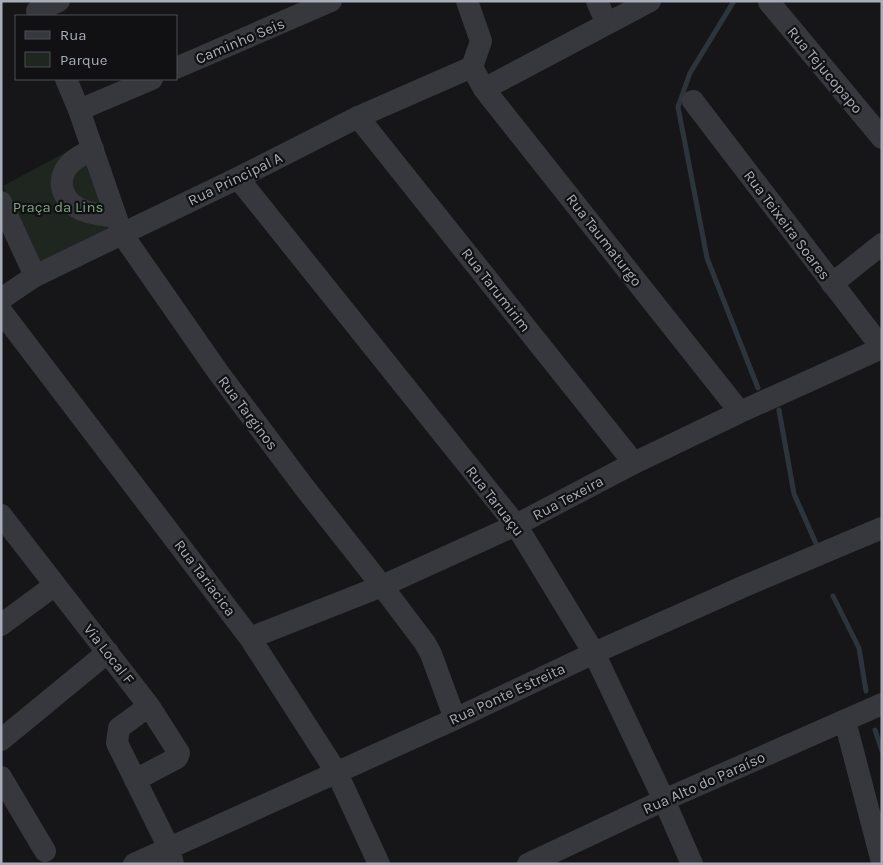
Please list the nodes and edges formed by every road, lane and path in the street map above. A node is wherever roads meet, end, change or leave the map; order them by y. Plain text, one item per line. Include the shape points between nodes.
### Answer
1 (59, 1) edge
2 (331, 1) edge
3 (467, 1) edge
4 (597, 1) edge
5 (650, 1) edge
6 (769, 2) edge
7 (36, 9) edge
8 (607, 24) junction
9 (178, 67) edge
10 (472, 67) junction
11 (66, 80) edge
12 (150, 80) edge
13 (484, 89) junction
14 (693, 101) dead end
15 (79, 110) junction
16 (358, 117) junction
17 (882, 138) edge
18 (93, 149) junction
19 (238, 178) junction
20 (1, 202) edge
21 (119, 225) junction
22 (882, 244) edge
23 (35, 276) junction
24 (832, 284) junction
25 (1, 299) edge
26 (1, 311) edge
27 (882, 348) edge
28 (740, 412) junction
29 (634, 463) junction
30 (1, 515) edge
31 (516, 525) junction
32 (882, 528) edge
33 (55, 585) junction
34 (382, 586) junction
35 (1, 625) edge
36 (250, 638) junction
37 (108, 652) junction
38 (594, 653) junction
39 (882, 704) edge
40 (149, 706) junction
41 (455, 719) junction
42 (845, 720) junction
43 (1, 740) edge
44 (337, 773) junction
45 (1, 777) edge
46 (135, 780) junction
47 (664, 800) junction
48 (45, 851) dead end
49 (171, 856) edge
50 (882, 862) edge
51 (134, 864) edge
52 (379, 864) edge
53 (528, 864) edge
54 (692, 864) edge

1 - 7 street
2 - 9 street, Caminho Seis
3 - 10 street via 481,41
4 - 8 street
5 - 8 street
6 - 17 street, Rua Tejucopapo
8 - 13 street
10 - 13 street, Rua Taumaturgo
10 - 16 street, Rua Principal A
11 - 15 street, Rua Targinos
12 - 15 street
13 - 28 street, Rua Taumaturgo
14 - 24 street, Rua Teixeira Soares
15 - 18 street, Rua Targinos
16 - 19 street, Rua Principal A
16 - 29 street, Rua Tarumirim
18 - 21 street, Rua Targinos
18 - 21 street via 67,168 62,178 62,190 69,202
19 - 21 street, Rua Principal A
19 - 31 street, Rua Taruaçu
20 - 23 street
21 - 23 street, Rua Principal A
21 - 34 street, Rua Targinos via 224,380
22 - 24 street
23 - 25 street, Rua Principal A
24 - 27 street, Rua Teixeira Soares
26 - 36 street, Rua Tariacica
27 - 28 street, Rua Texeira
28 - 29 street, Rua Texeira
29 - 31 street, Rua Texeira
30 - 33 street, Via Local F
31 - 34 street, Rua Texeira
31 - 38 street, Rua Taruaçu
32 - 38 street, Rua Ponte Estreita
33 - 35 street
33 - 37 street, Via Local F
34 - 36 street, Rua Texeira
34 - 41 street, Rua Targinos via 431,654
36 - 44 street, Rua Tariacica
37 - 40 street, Via Local F
37 - 43 street
38 - 41 street, Rua Ponte Estreita
38 - 47 street, Rua Taruaçu
39 - 42 street, Rua Alto do Paraíso
40 - 46 street via 122,725 117,736 118,746
40 - 46 street, Via Local F via 179,755
41 - 44 street, Rua Ponte Estreita
42 - 47 street, Rua Alto do Paraíso
42 - 50 street
44 - 49 street, Rua Ponte Estreita
44 - 52 street, Rua Tariacica
45 - 48 street
46 - 49 street
47 - 53 street, Rua Alto do Paraíso
47 - 54 street, Rua Taruaçu
49 - 51 street, Rua Ponte Estreita

